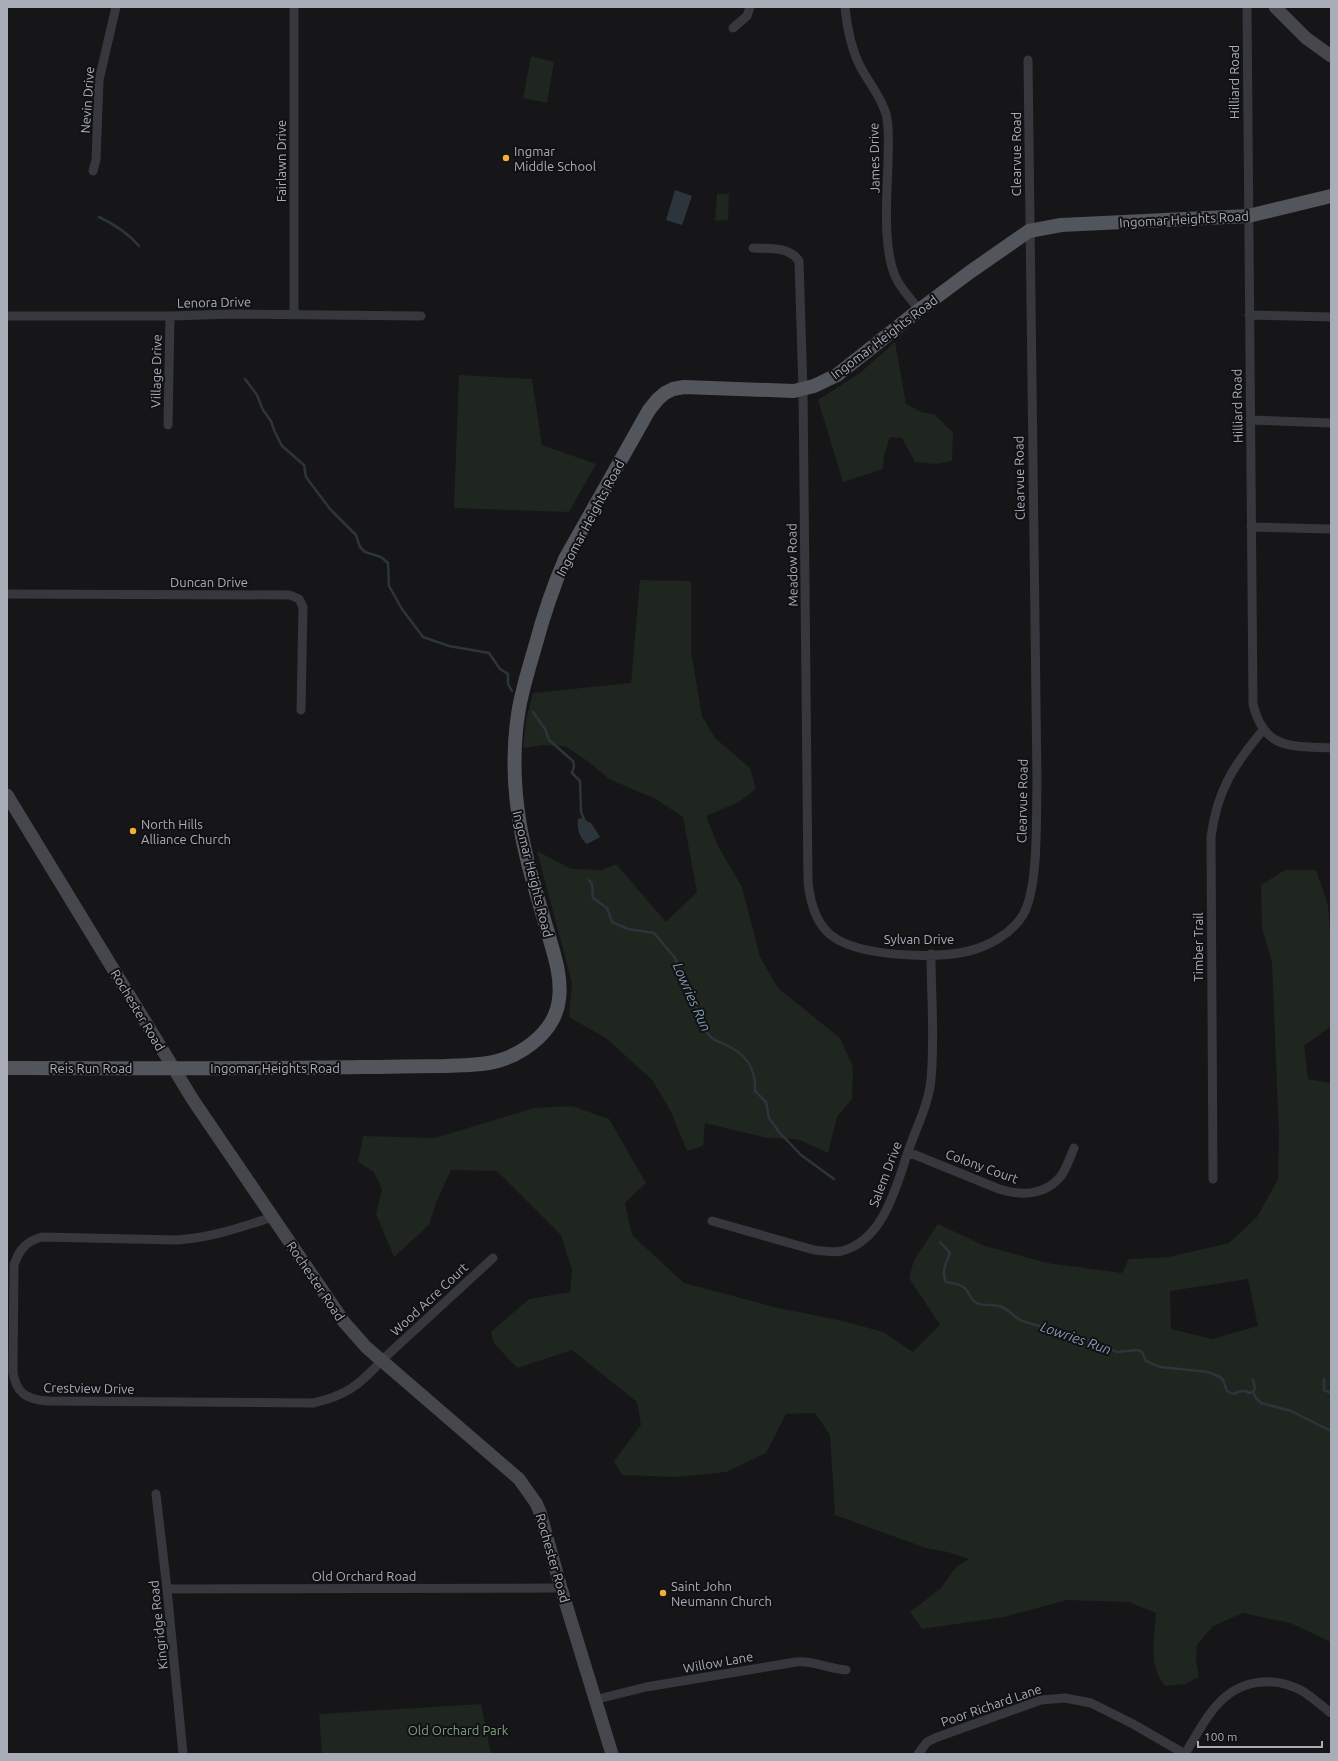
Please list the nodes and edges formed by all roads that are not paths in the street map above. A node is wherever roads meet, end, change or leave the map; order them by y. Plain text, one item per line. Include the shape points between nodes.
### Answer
1 (116, 7) edge
2 (294, 7) edge
3 (750, 7) edge
4 (845, 7) edge
5 (1247, 7) edge
6 (1274, 7) edge
7 (733, 28) dead end
8 (1331, 56) edge
9 (1028, 60) dead end
10 (93, 172) dead end
11 (1331, 196) edge
12 (1248, 216) junction
13 (1029, 231) junction
14 (753, 248) dead end
15 (919, 310) junction
16 (294, 314) junction
17 (1249, 315) junction
18 (7, 316) edge
19 (170, 316) junction
20 (421, 316) dead end
21 (1331, 317) edge
22 (803, 390) junction
23 (1250, 420) junction
24 (1331, 423) edge
25 (168, 425) dead end
26 (1252, 527) junction
27 (1331, 529) edge
28 (7, 594) edge
29 (301, 710) dead end
30 (1263, 730) junction
31 (1331, 748) edge
32 (7, 795) edge
33 (1030, 895) joint
34 (818, 918) joint
35 (931, 954) junction
36 (7, 1068) edge
37 (174, 1069) junction
38 (1074, 1148) dead end
39 (908, 1152) junction
40 (1213, 1179) dead end
41 (273, 1217) junction
42 (712, 1221) dead end
43 (493, 1258) dead end
44 (382, 1360) junction
45 (156, 1494) dead end
46 (561, 1588) junction
47 (167, 1589) junction
48 (846, 1670) dead end
49 (594, 1700) junction
50 (1331, 1713) edge
51 (918, 1753) edge
52 (183, 1754) edge
53 (612, 1754) edge
54 (1185, 1754) edge

1 - 10 street, Nevin Drive via 99,80 96,160
2 - 16 street, Fairlawn Drive
3 - 7 street via 747,16
4 - 15 street, James Drive via 846,23 860,65 886,114 887,224 893,271
5 - 12 street, Hilliard Road
6 - 8 street via 1311,42
9 - 13 street, Clearvue Road
11 - 12 main road, Ingomar Heights Road
12 - 13 main road, Ingomar Heights Road via 1061,225
12 - 17 street, Hilliard Road
13 - 15 main road, Ingomar Heights Road
13 - 33 street, Clearvue Road via 1037,783 1034,872
14 - 22 street, Meadow Road via 792,252 799,261
15 - 22 main road, Ingomar Heights Road via 837,374
16 - 19 street, Lenora Drive
16 - 20 street, Lenora Drive
17 - 21 street
17 - 23 street, Hilliard Road
18 - 19 street, Lenora Drive
19 - 25 street, Village Drive
22 - 34 street, Meadow Road via 808,882 809,894
22 - 37 main road, Ingomar Heights Road via 684,386 673,388 661,396 649,410 557,578 526,679 515,749 516,802 521,832 559,980 557,1010 541,1036 517,1054 479,1064
23 - 24 street
23 - 26 street, Hilliard Road
26 - 27 street
26 - 30 street, Hilliard Road via 1252,694 1255,714
28 - 29 street, Duncan Drive via 290,595 299,599 303,607
30 - 31 street via 1290,745
30 - 40 street, Timber Trail via 1226,781 1216,808 1211,837
32 - 37 street, Rochester Road
33 - 35 street, Sylvan Drive via 1027,907 1017,924 1002,936 970,950
34 - 35 street, Sylvan Drive via 831,936 851,946 888,954
35 - 39 street, Salem Drive via 931,1080
36 - 37 main road, Reis Run Road
37 - 41 street, Rochester Road
38 - 39 street, Colony Court via 1061,1175 1053,1184 1039,1191 1023,1194 1012,1193
39 - 42 street, Salem Drive via 893,1194 877,1226 854,1246 841,1251 814,1250
41 - 44 street, Rochester Road via 344,1322 366,1347
41 - 44 street, Crestview Drive via 216,1235 197,1238 176,1240 48,1237 36,1238 30,1242 20,1250 14,1266 13,1372 14,1381 19,1389 31,1399 40,1401 312,1403 348,1391 367,1377
43 - 44 street, Wood Acre Court
44 - 46 street, Rochester Road via 524,1486 540,1512
45 - 47 street, Kingridge Road
46 - 47 street, Old Orchard Road
46 - 49 street, Rochester Road
47 - 52 street, Kingridge Road
48 - 49 street, Willow Lane via 806,1661 796,1662 646,1687
49 - 53 street, Rochester Road
50 - 54 street via 1292,1686 1264,1680 1252,1682 1232,1692 1216,1705
51 - 54 street, Poor Richard Lane via 927,1742 935,1738 1041,1700 1065,1698 1091,1703

